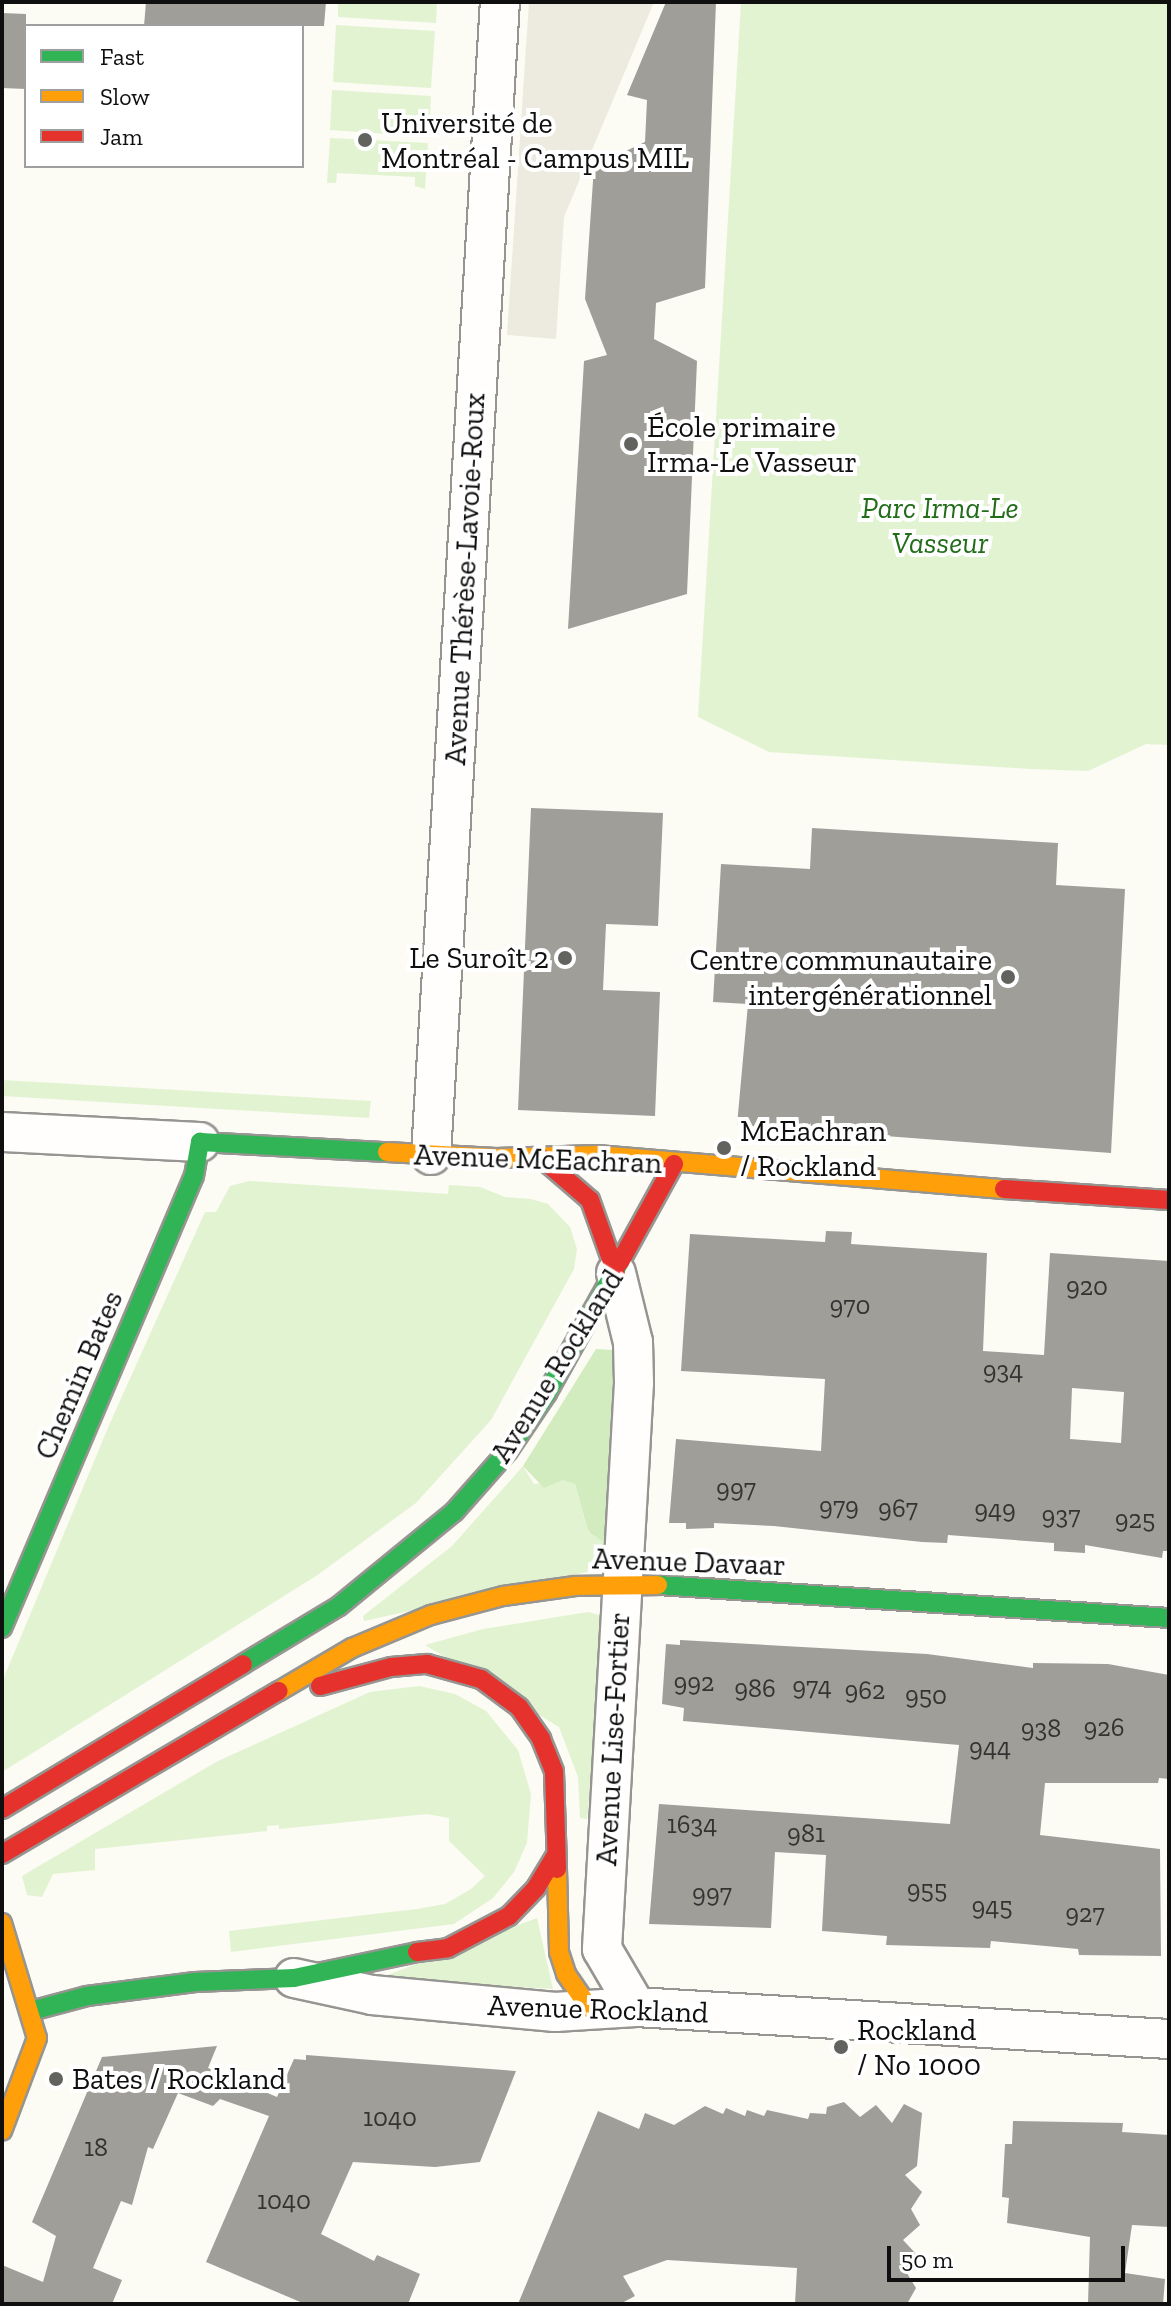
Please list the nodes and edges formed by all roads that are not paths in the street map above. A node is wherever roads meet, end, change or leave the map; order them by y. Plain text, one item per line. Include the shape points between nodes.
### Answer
1 (500, 2) edge
2 (2, 1132) edge
3 (200, 1142) junction
4 (431, 1155) junction
5 (539, 1156) junction
6 (674, 1164) junction
7 (1169, 1200) edge
8 (616, 1273) junction
9 (622, 1585) junction
10 (1169, 1618) edge
11 (2, 1628) edge
12 (236, 1717) junction
13 (2, 1809) edge
14 (2, 1854) edge
15 (555, 1856) junction
16 (2, 1923) edge
17 (294, 1978) junction
18 (636, 2007) junction
19 (590, 2009) junction
20 (31, 2011) junction
21 (1169, 2039) edge
22 (2, 2131) edge

1 - 4 street, Avenue Thérèse-Lavoie-Roux
2 - 3 street, Avenue McEachran
3 - 4 street, Avenue McEachran
3 - 11 street, Chemin Bates via 194,1176
4 - 5 street, Avenue McEachran
5 - 6 street, Avenue McEachran via 608,1155
5 - 8 street via 590,1200
6 - 7 street, Avenue McEachran
6 - 8 street, Avenue Rockland
8 - 9 street, Avenue Lise-Fortier via 634,1362
8 - 13 street, Avenue Rockland via 536,1411 467,1499 375,1582
9 - 10 street, Avenue Davaar
9 - 12 street, Avenue Davaar via 524,1592 431,1615 352,1648
9 - 18 street, Avenue Lise-Fortier via 602,1949
12 - 14 street
12 - 15 street via 391,1667 436,1665 481,1679 519,1707 547,1751 558,1796
15 - 17 street via 519,1907 472,1939
15 - 19 street via 562,1964
16 - 20 street
17 - 19 street, Avenue Rockland via 372,1995 555,2012
17 - 20 street, Avenue Rockland via 130,1990
18 - 19 street, Avenue Rockland
18 - 21 street, Avenue Rockland
20 - 22 street via 35,2049

